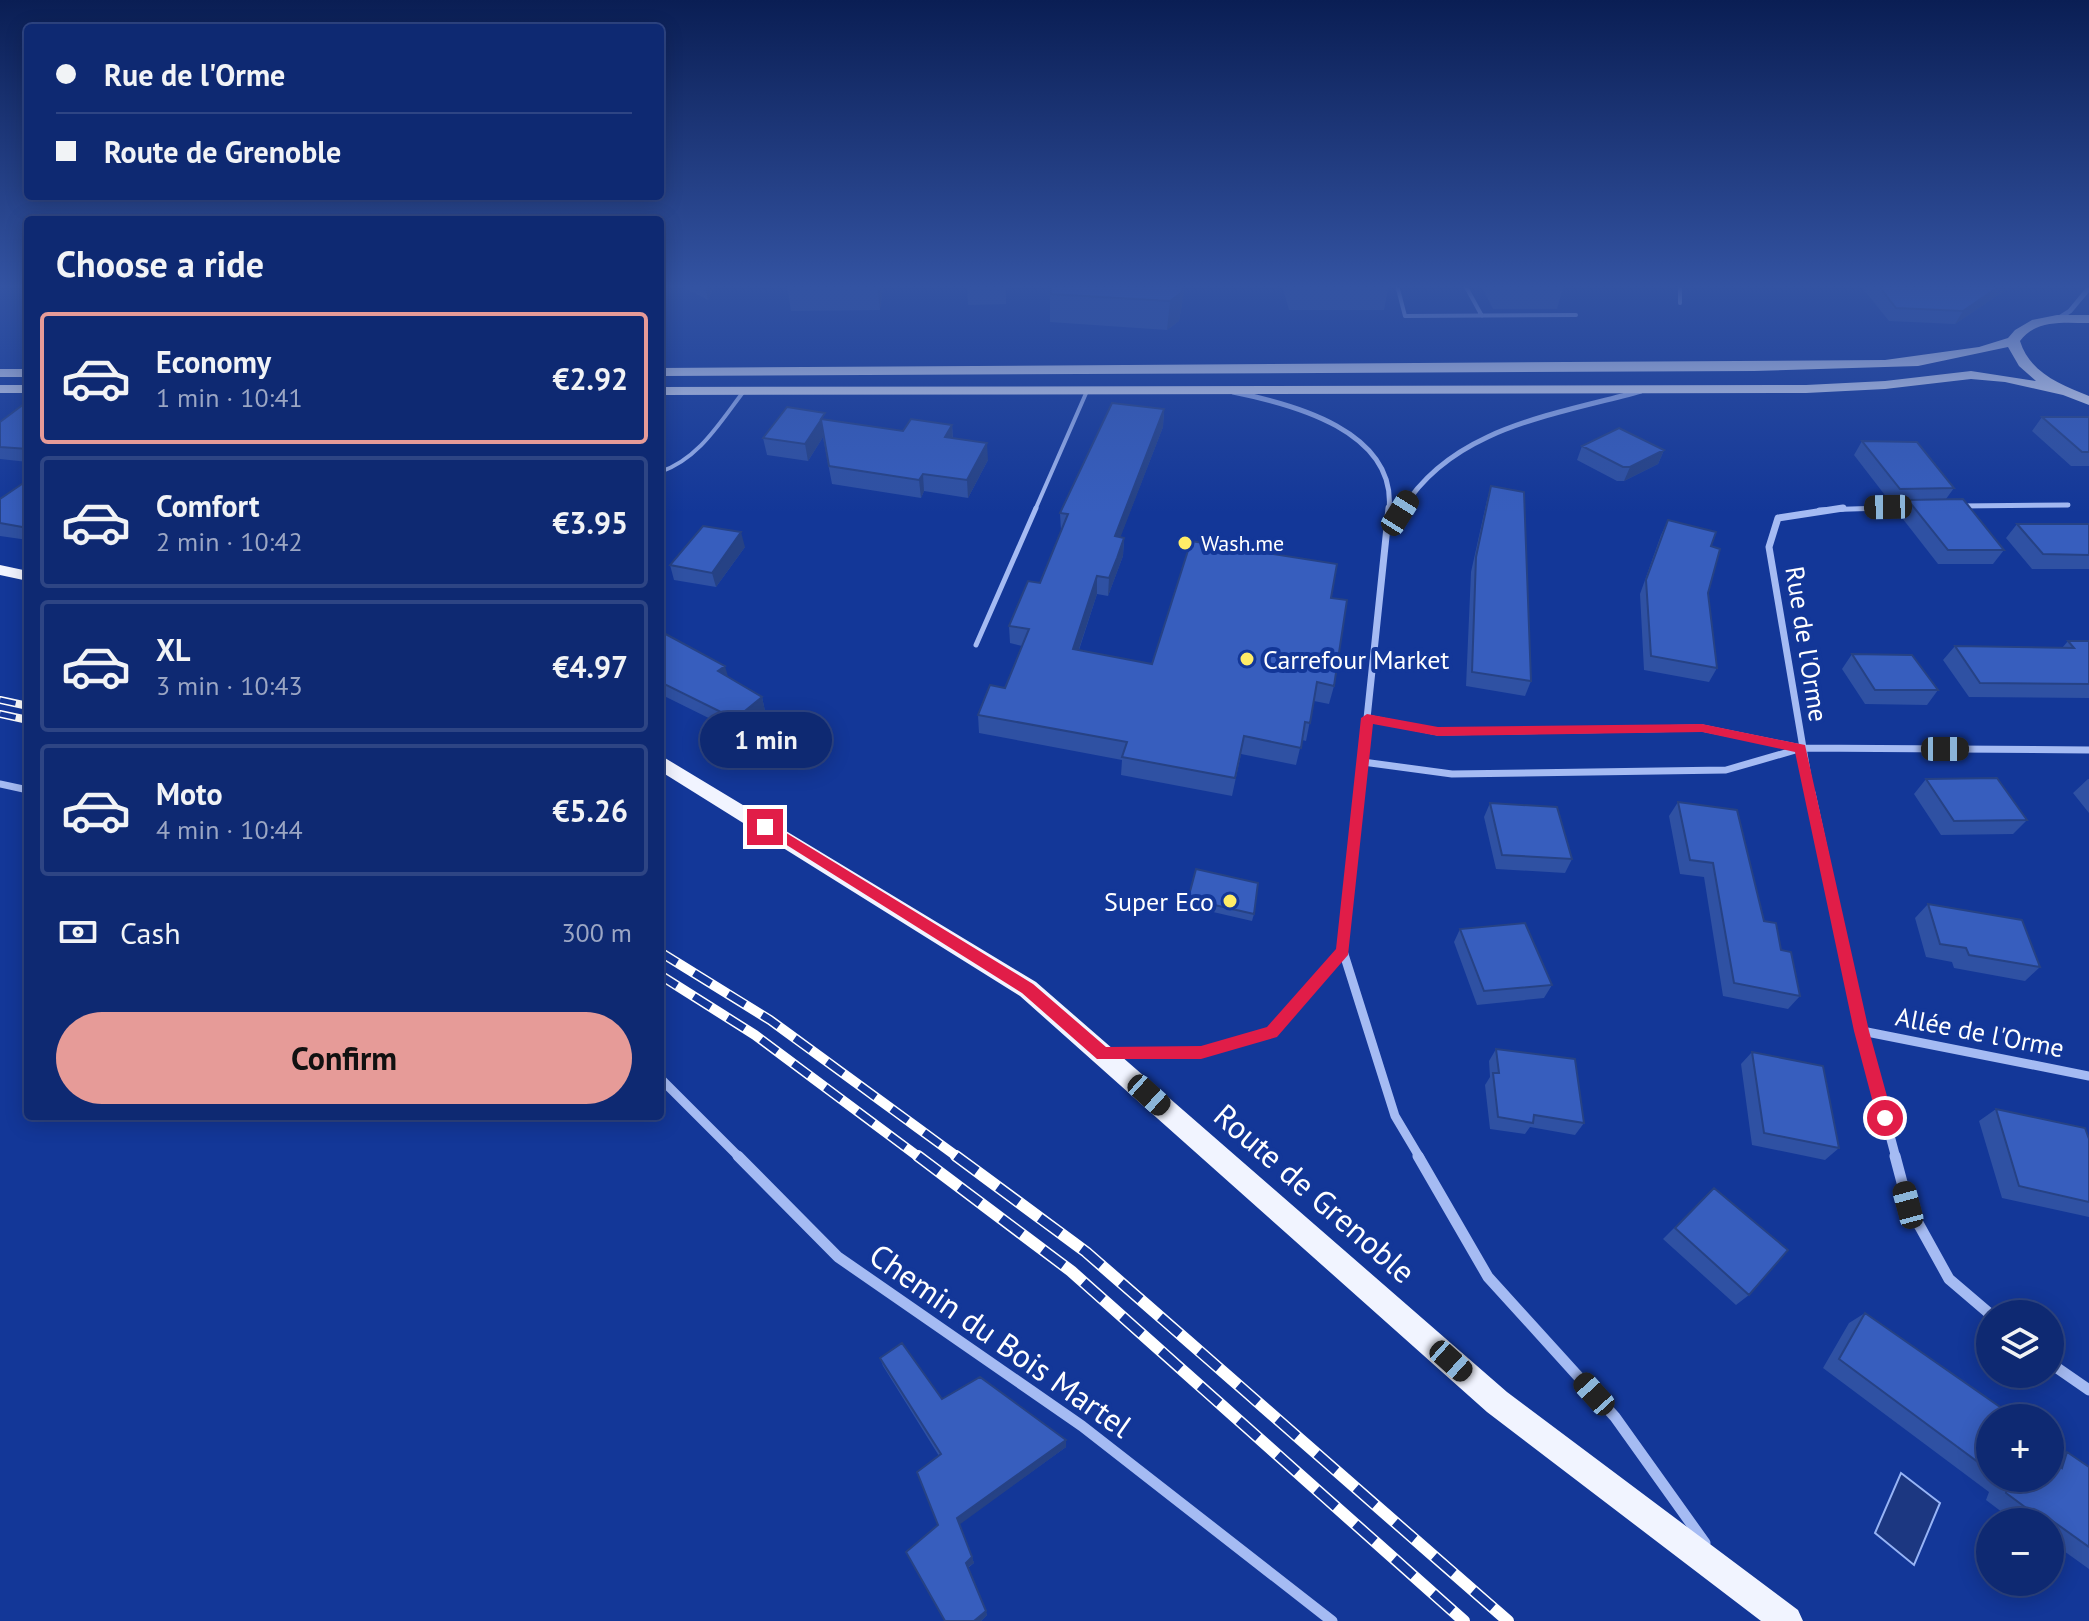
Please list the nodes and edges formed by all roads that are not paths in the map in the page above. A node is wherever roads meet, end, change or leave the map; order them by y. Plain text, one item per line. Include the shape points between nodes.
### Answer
1 (1908, 361) edge
2 (2022, 361) edge
3 (664, 372) edge
4 (0, 373) edge
5 (24, 373) edge
6 (1649, 388) junction
7 (0, 389) edge
8 (24, 389) edge
9 (664, 391) edge
10 (744, 391) junction
11 (1087, 391) junction
12 (1225, 391) junction
13 (2064, 391) junction
14 (2089, 401) edge
15 (664, 471) edge
16 (2068, 505) dead end
17 (1948, 506) edge
18 (1933, 507) edge
19 (1387, 533) junction
20 (0, 570) edge
21 (24, 575) edge
22 (976, 645) dead end
23 (1367, 718) junction
24 (1801, 748) junction
25 (2089, 750) edge
26 (1363, 762) junction
27 (664, 764) edge
28 (0, 784) edge
29 (24, 789) edge
30 (1343, 951) junction
31 (1862, 1031) junction
32 (1103, 1054) junction
33 (2089, 1076) edge
34 (664, 1082) edge
35 (1976, 1302) edge
36 (2064, 1373) edge
37 (2089, 1390) edge
38 (1729, 1577) junction
39 (1332, 1621) edge
40 (1787, 1621) edge

1 - 3 main road via 1754,367
2 - 13 main road
4 - 5 main road
6 - 12 main road
6 - 13 main road via 1853,387 1971,375
6 - 19 street via 1506,429 1464,448 1431,470
7 - 8 main road
9 - 10 main road
10 - 11 main road
10 - 15 lane via 688,459
11 - 12 main road
11 - 22 lane
12 - 19 street via 1303,410 1366,447 1384,468 1391,489
13 - 14 main road
16 - 17 street
18 - 24 street, Rue de l'Orme via 1828,508 1778,518 1769,547
19 - 23 street
20 - 21 main road
23 - 24 street via 1438,732 1702,728
23 - 26 street
24 - 25 street
24 - 26 street via 1726,770 1452,774
24 - 31 street, Rue de l'Orme
26 - 30 street
27 - 32 main road, Route de Grenoble via 1028,989
28 - 29 street
30 - 32 street via 1272,1033 1201,1053
30 - 38 street via 1395,1116 1488,1277 1615,1417
31 - 33 street, Allée de l'Orme
31 - 35 street, Rue de l'Orme via 1908,1205 1949,1279
32 - 38 main road, Route de Grenoble via 1497,1402
34 - 39 street, Chemin du Bois Martel via 838,1257 1082,1426
36 - 37 street
38 - 40 main road, Route de Grenoble

